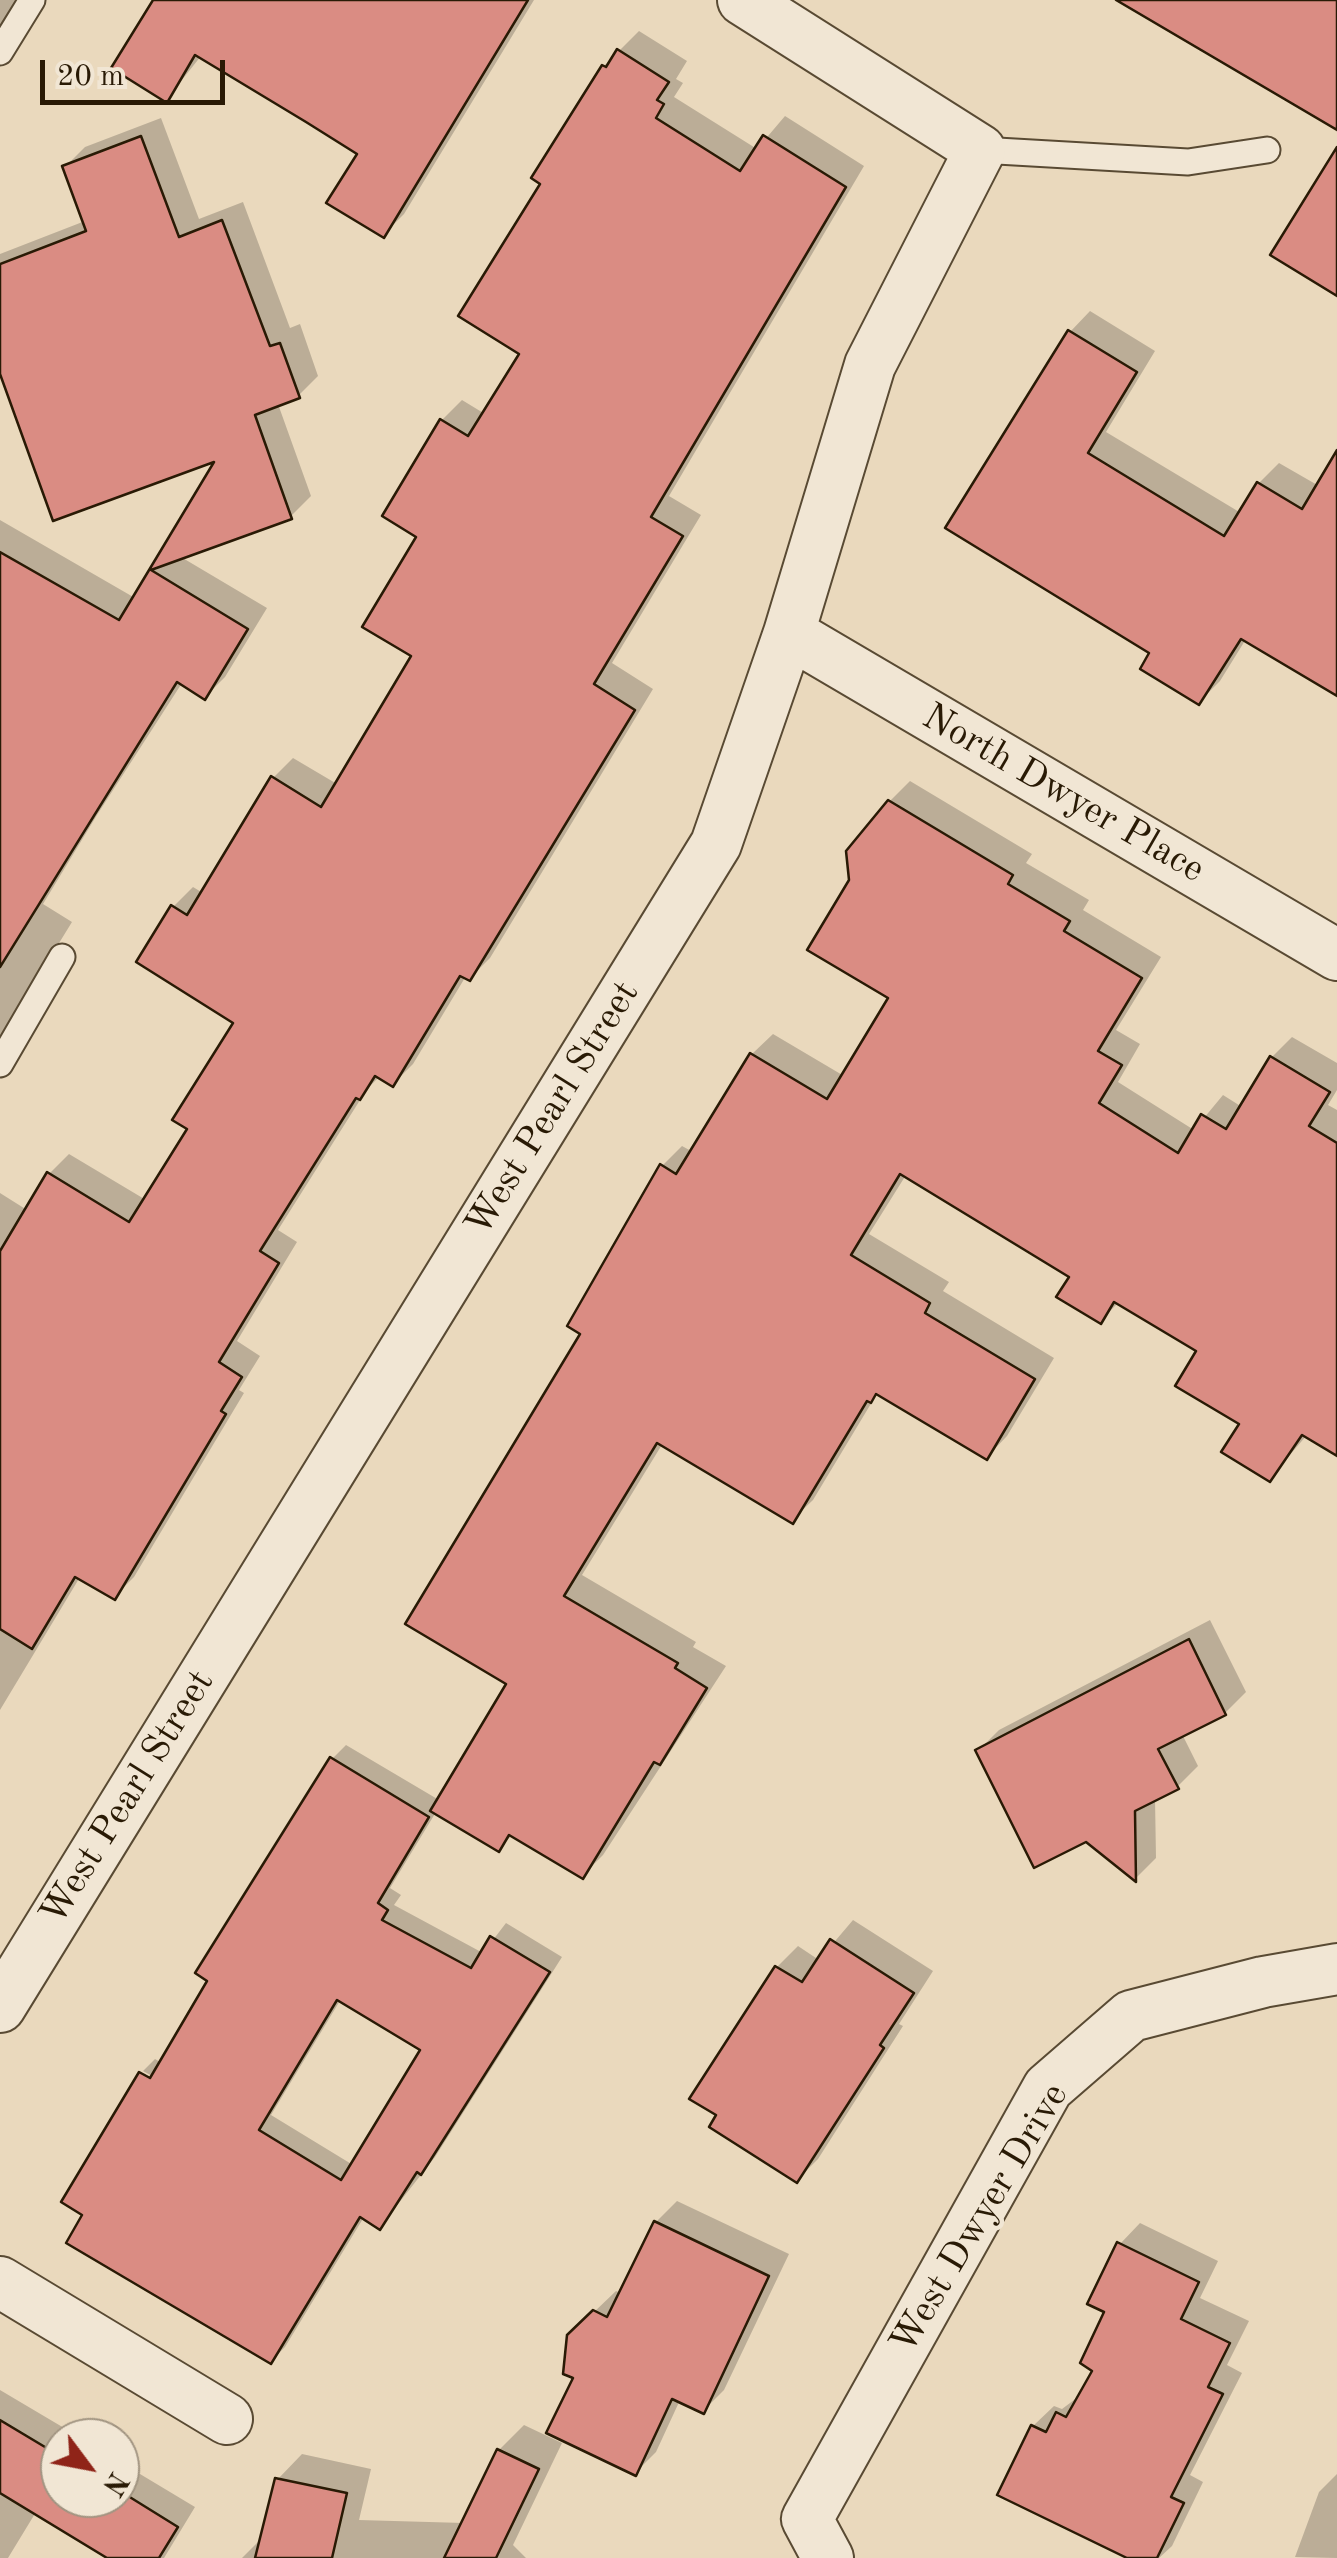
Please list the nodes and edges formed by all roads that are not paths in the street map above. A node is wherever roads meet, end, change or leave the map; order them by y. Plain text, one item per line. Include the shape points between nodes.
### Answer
1 (32, 0) edge
2 (744, 0) edge
3 (0, 52) edge
4 (980, 150) junction
5 (1267, 150) dead end
6 (789, 633) junction
7 (1337, 955) edge
8 (62, 958) dead end
9 (0, 1064) edge
10 (1337, 1969) edge
11 (0, 2007) edge
12 (0, 2282) edge
13 (228, 2418) dead end
14 (817, 2538) edge

1 - 3 lane
2 - 4 street
4 - 5 lane via 1188,162
4 - 6 street, West Pearl Street via 870,365
6 - 7 street, North Dwyer Place
6 - 11 street, West Pearl Street via 716,844
8 - 9 lane
10 - 14 street, West Dwyer Drive via 1131,2016 1048,2088
12 - 13 street

